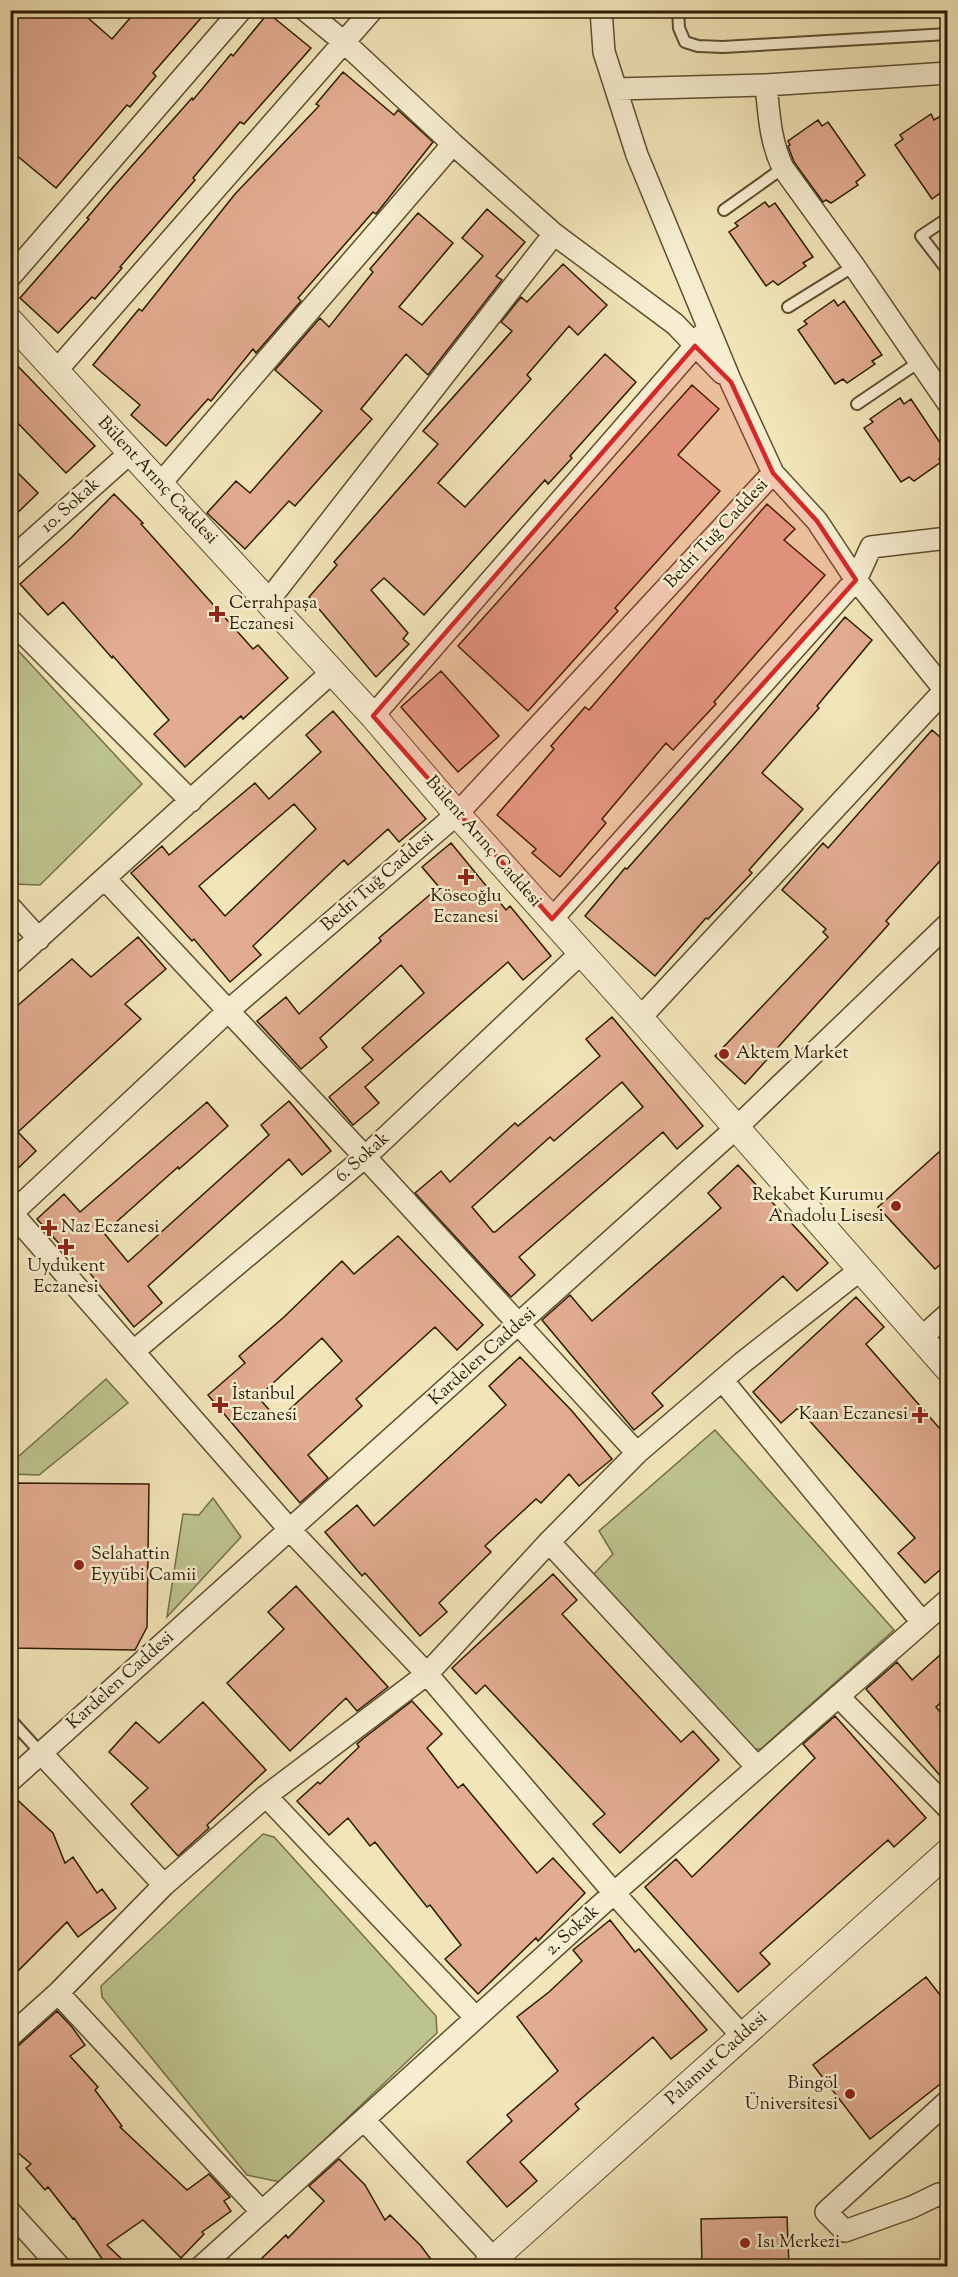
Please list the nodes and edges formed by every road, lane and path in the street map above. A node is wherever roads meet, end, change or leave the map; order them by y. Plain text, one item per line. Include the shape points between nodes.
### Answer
1 (241, 10) edge
2 (305, 10) edge
3 (372, 10) edge
4 (601, 10) edge
5 (678, 10) edge
6 (948, 34) edge
7 (345, 43) junction
8 (948, 73) edge
9 (766, 85) junction
10 (616, 89) junction
11 (453, 144) junction
12 (783, 168) junction
13 (724, 210) dead end
14 (948, 218) edge
15 (554, 234) junction
16 (854, 266) junction
17 (948, 271) edge
18 (10, 277) edge
19 (788, 307) dead end
20 (10, 321) edge
21 (708, 327) junction
22 (695, 346) junction
23 (919, 362) junction
24 (56, 371) junction
25 (730, 382) junction
26 (948, 403) edge
27 (857, 404) dead end
28 (131, 452) junction
29 (773, 473) junction
30 (160, 483) junction
31 (948, 538) edge
32 (10, 560) edge
33 (856, 580) junction
34 (268, 601) junction
35 (10, 621) edge
36 (332, 672) junction
37 (946, 692) edge
38 (373, 716) junction
39 (191, 801) junction
40 (457, 814) junction
41 (105, 879) junction
42 (10, 907) edge
43 (552, 920) junction
44 (948, 924) edge
45 (39, 939) junction
46 (581, 953) junction
47 (10, 964) edge
48 (228, 1011) junction
49 (640, 1018) junction
50 (735, 1129) junction
51 (365, 1157) junction
52 (11, 1214) edge
53 (860, 1270) junction
54 (948, 1314) edge
55 (519, 1324) junction
56 (921, 1339) junction
57 (134, 1351) junction
58 (948, 1369) edge
59 (723, 1381) junction
60 (637, 1453) junction
61 (290, 1530) junction
62 (549, 1542) junction
63 (948, 1600) edge
64 (922, 1622) junction
65 (427, 1674) junction
66 (838, 1696) junction
67 (10, 1719) edge
68 (41, 1753) junction
69 (757, 1767) junction
70 (10, 1780) edge
71 (266, 1796) junction
72 (948, 1808) edge
73 (948, 1852) edge
74 (164, 1885) junction
75 (614, 1893) junction
76 (58, 1993) junction
77 (476, 2018) junction
78 (10, 2036) edge
79 (742, 2036) junction
80 (948, 2102) edge
81 (364, 2120) junction
82 (948, 2198) edge
83 (10, 2212) edge
84 (262, 2212) junction
85 (490, 2263) edge
86 (59, 2266) edge
87 (202, 2266) edge

1 - 18 street
2 - 7 street
3 - 7 street
4 - 10 street via 604,52
5 - 6 lane via 685,42 698,46
7 - 11 street
7 - 24 street
8 - 9 street
9 - 10 street
9 - 12 street via 771,135
10 - 21 street via 637,155
11 - 15 street
11 - 30 street
12 - 13 lane
12 - 16 street
14 - 17 lane via 921,236
15 - 22 street via 675,324
15 - 34 street
16 - 19 lane
16 - 23 street
20 - 24 street, Bülent Arınç Caddesi
21 - 22 street
21 - 25 street
22 - 25 street
22 - 38 street
23 - 26 street
23 - 27 lane
24 - 28 street, Bülent Arınç Caddesi
25 - 29 street
28 - 30 street, Bülent Arınç Caddesi
28 - 32 street, 10. Sokak
29 - 33 street via 817,521
29 - 40 street, Bedri Tuğ Caddesi
30 - 34 street, Bülent Arınç Caddesi
31 - 33 street via 871,547
33 - 37 street
33 - 43 street
34 - 36 street, Bülent Arınç Caddesi
35 - 39 street
36 - 38 street, Bülent Arınç Caddesi
36 - 39 street
37 - 49 street
38 - 40 street, Bülent Arınç Caddesi
39 - 41 street
40 - 43 street, Bülent Arınç Caddesi
40 - 48 street, Bedri Tuğ Caddesi
41 - 45 street
41 - 48 street
42 - 45 street
43 - 46 street, Bülent Arınç Caddesi
44 - 50 street, Kardelen Caddesi
45 - 47 street
46 - 49 street, Bülent Arınç Caddesi
46 - 51 street, 6. Sokak
48 - 51 street
48 - 52 street, Bedri Tuğ Caddesi
49 - 50 street, Bülent Arınç Caddesi
50 - 53 street, Bülent Arınç Caddesi
50 - 55 street, Kardelen Caddesi
51 - 55 street
51 - 57 street, 6. Sokak
52 - 57 street
53 - 56 street, Bülent Arınç Caddesi
53 - 59 street
54 - 56 street
55 - 60 street
55 - 61 street, Kardelen Caddesi
56 - 58 street, Bülent Arınç Caddesi
57 - 61 street
59 - 60 street
59 - 64 street
60 - 62 street
61 - 65 street
61 - 68 street, Kardelen Caddesi
62 - 65 street
62 - 69 street
63 - 64 street, 2. Sokak
64 - 66 street, 2. Sokak
65 - 71 street
65 - 75 street
66 - 69 street, 2. Sokak
66 - 72 street
67 - 68 lane
68 - 70 street, Kardelen Caddesi
68 - 74 street
69 - 75 street, 2. Sokak
71 - 74 street
71 - 77 street
73 - 79 street, Palamut Caddesi
74 - 76 street
75 - 77 street, 2. Sokak
75 - 79 street
76 - 78 street
76 - 84 street
77 - 81 street, 2. Sokak
79 - 85 street, Palamut Caddesi
80 - 82 street via 826,2212 845,2231 939,2194
81 - 84 street, 2. Sokak
81 - 85 street
83 - 86 street
84 - 87 street, 2. Sokak

